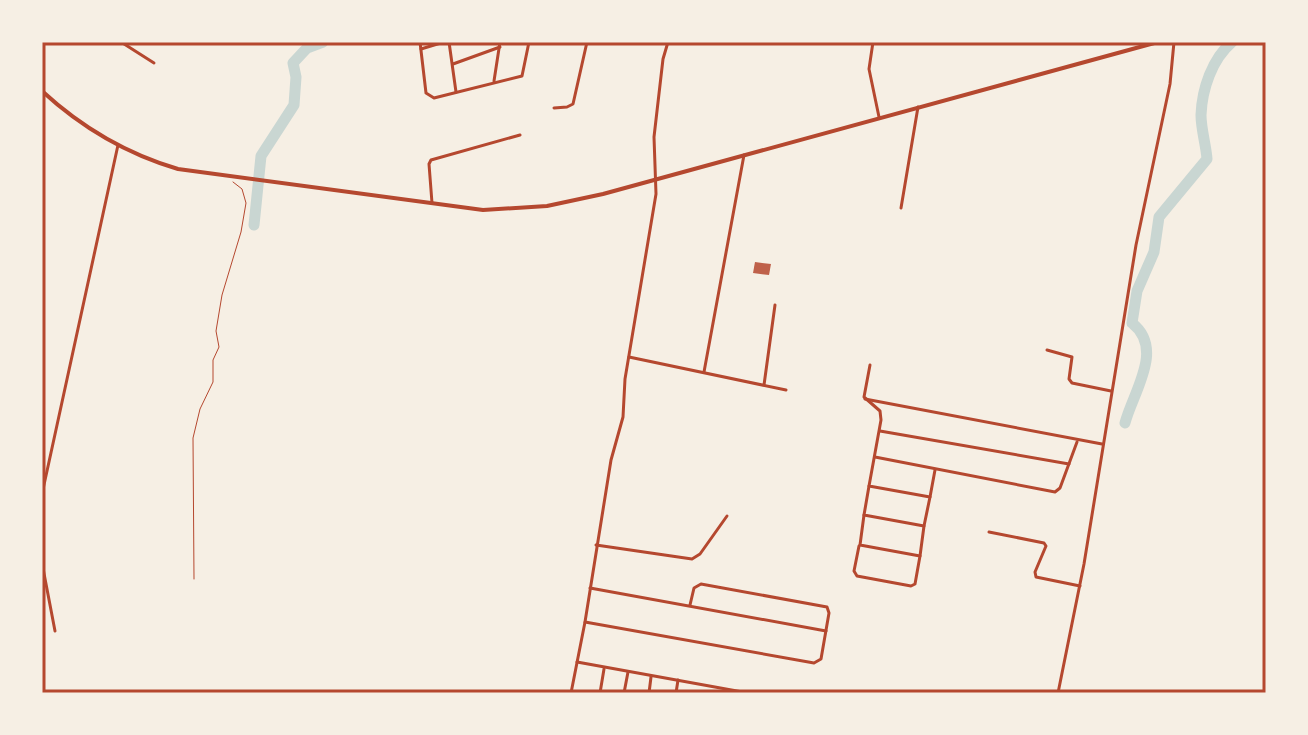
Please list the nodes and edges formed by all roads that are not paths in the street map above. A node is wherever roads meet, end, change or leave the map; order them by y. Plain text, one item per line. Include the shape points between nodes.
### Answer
1 (121, 42) edge
2 (420, 42) edge
3 (446, 42) edge
4 (529, 42) edge
5 (587, 42) edge
6 (668, 42) edge
7 (873, 42) edge
8 (1158, 42) edge
9 (1174, 42) edge
10 (500, 44) edge
11 (421, 49) junction
12 (154, 63) dead end
13 (453, 64) junction
14 (494, 81) junction
15 (42, 91) edge
16 (456, 92) junction
17 (918, 107) junction
18 (554, 108) dead end
19 (879, 118) junction
20 (520, 135) dead end
21 (118, 145) junction
22 (744, 154) junction
23 (657, 178) junction
24 (433, 205) junction
25 (901, 208) dead end
26 (775, 305) dead end
27 (1047, 350) dead end
28 (629, 357) junction
29 (870, 365) dead end
30 (704, 372) junction
31 (764, 385) junction
32 (786, 390) dead end
33 (1111, 391) junction
34 (865, 399) junction
35 (880, 431) junction
36 (1078, 440) junction
37 (1102, 444) junction
38 (875, 457) junction
39 (1071, 464) junction
40 (935, 470) junction
41 (869, 486) junction
42 (42, 494) edge
43 (930, 497) junction
44 (864, 515) junction
45 (727, 516) dead end
46 (924, 526) junction
47 (989, 532) dead end
48 (596, 545) junction
49 (860, 545) junction
50 (920, 556) junction
51 (42, 563) edge
52 (1080, 586) junction
53 (590, 588) junction
54 (690, 605) junction
55 (585, 622) junction
56 (55, 631) dead end
57 (826, 631) junction
58 (577, 662) junction
59 (604, 668) junction
60 (628, 672) junction
61 (652, 676) junction
62 (678, 680) junction
63 (701, 685) junction
64 (726, 691) edge
65 (571, 693) edge
66 (600, 693) edge
67 (624, 693) edge
68 (649, 693) edge
69 (676, 693) edge
70 (700, 693) edge
71 (748, 693) edge
72 (1058, 693) edge

1 - 12 street
2 - 11 street
3 - 11 street
3 - 13 street
4 - 14 street via 522,76
5 - 18 street via 573,104
6 - 23 street via 654,137
7 - 19 street via 869,69
8 - 17 main road
9 - 33 street
10 - 13 street
10 - 14 street
11 - 16 street via 427,95
13 - 16 street
14 - 16 street
15 - 21 main road
17 - 19 main road
17 - 25 street
19 - 22 main road
20 - 24 street via 431,160
21 - 24 main road via 178,169
21 - 42 street
22 - 23 main road
22 - 30 street
23 - 24 main road via 524,209
23 - 28 street
26 - 31 street
27 - 33 street via 1072,357 1072,383
28 - 30 street
28 - 48 street via 623,417
29 - 34 street
30 - 31 street
31 - 32 street
33 - 37 street
34 - 35 street via 880,411
34 - 36 street
35 - 38 street
35 - 39 street
36 - 37 street
36 - 39 street
37 - 52 street
38 - 40 street
38 - 41 street
39 - 40 street via 1055,492
40 - 43 street
41 - 43 street
41 - 44 street
43 - 46 street
44 - 46 street
44 - 49 street
45 - 48 street via 692,559
46 - 50 street
47 - 52 street via 1044,543 1036,577
48 - 53 street
49 - 50 street
49 - 50 street via 854,573 860,577 913,586
51 - 56 street
52 - 72 street
53 - 54 street
53 - 55 street
54 - 57 street
54 - 57 street via 694,588 701,584 824,606 829,611
55 - 57 street via 817,663
55 - 58 street
58 - 59 street
58 - 65 street
59 - 60 street
59 - 66 street
60 - 61 street
60 - 67 street
61 - 62 street
61 - 68 street
62 - 63 street
62 - 69 street
63 - 64 street
63 - 70 street
64 - 71 street

